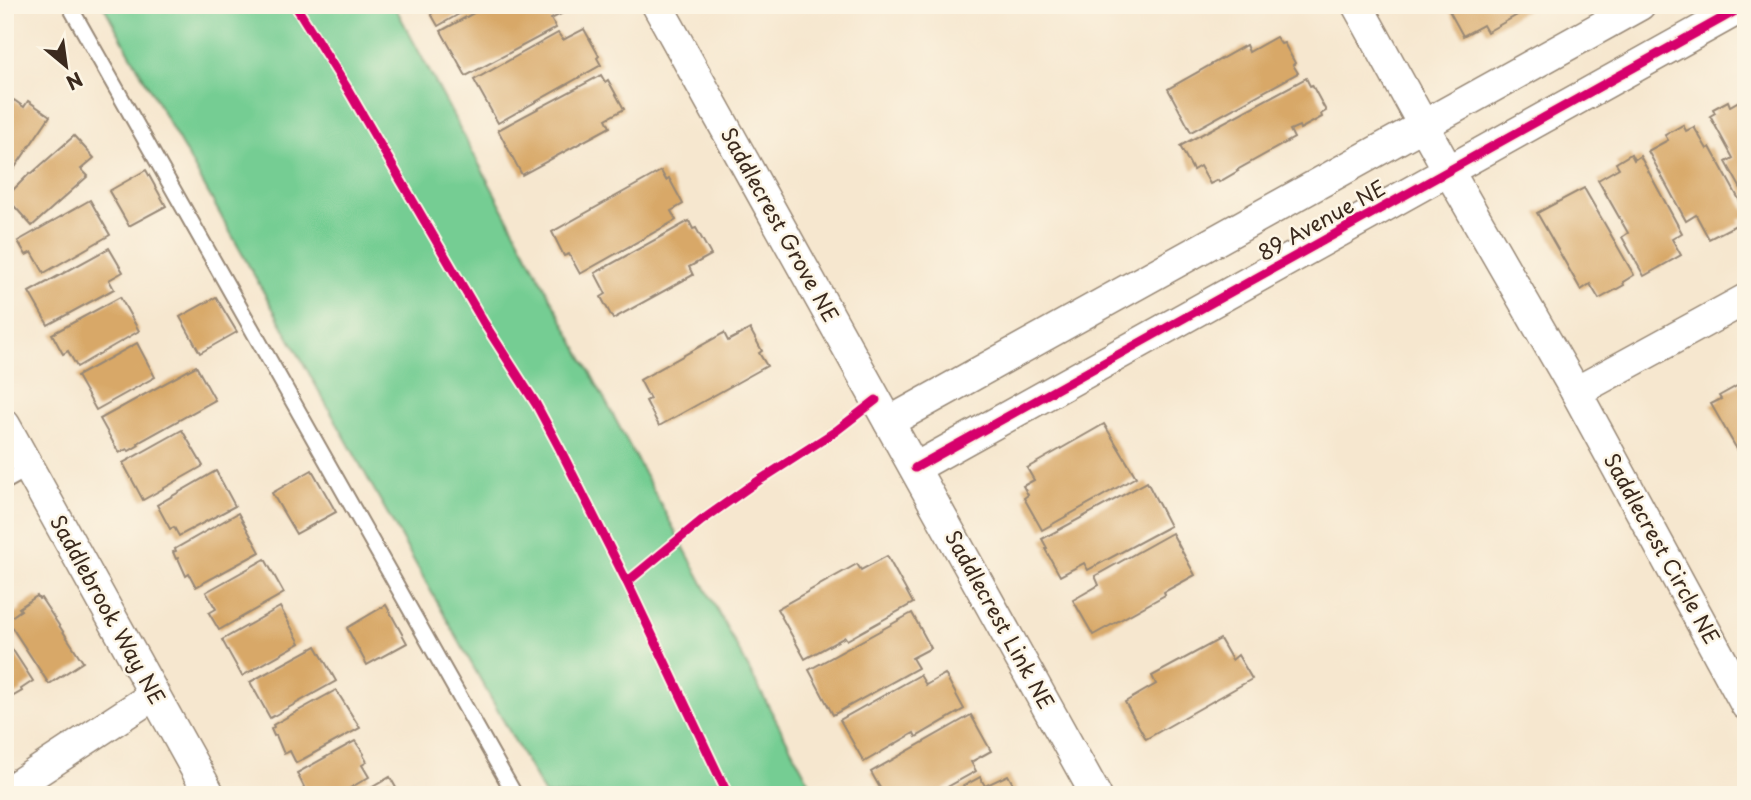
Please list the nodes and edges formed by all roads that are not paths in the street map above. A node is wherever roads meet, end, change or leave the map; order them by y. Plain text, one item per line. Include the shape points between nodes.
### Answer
1 (69, 5) edge
2 (657, 5) edge
3 (1357, 5) edge
4 (1640, 5) edge
5 (1746, 5) edge
6 (1424, 126) junction
7 (1448, 170) junction
8 (1746, 299) edge
9 (1576, 393) junction
10 (5, 425) edge
11 (902, 445) junction
12 (18, 475) edge
13 (154, 695) junction
14 (1746, 705) edge
15 (5, 793) edge
16 (510, 793) edge
17 (210, 795) edge
18 (1096, 795) edge

1 - 16 lane
2 - 11 street, Saddlecrest Grove NE
3 - 6 street, Saddlecrest Circle NE
4 - 6 street, 89 Avenue NE
5 - 7 street, 89 Avenue NE
6 - 7 street, Saddlecrest Circle NE
6 - 11 street, 89 Avenue NE
7 - 9 street, Saddlecrest Circle NE
7 - 11 street, 89 Avenue NE
8 - 9 street
9 - 14 street, Saddlecrest Circle NE
10 - 12 street, Saddlebrook Way NE
11 - 18 street, Saddlecrest Link NE
12 - 13 street, Saddlebrook Way NE
13 - 15 street
13 - 17 street, Saddlebrook Way NE

